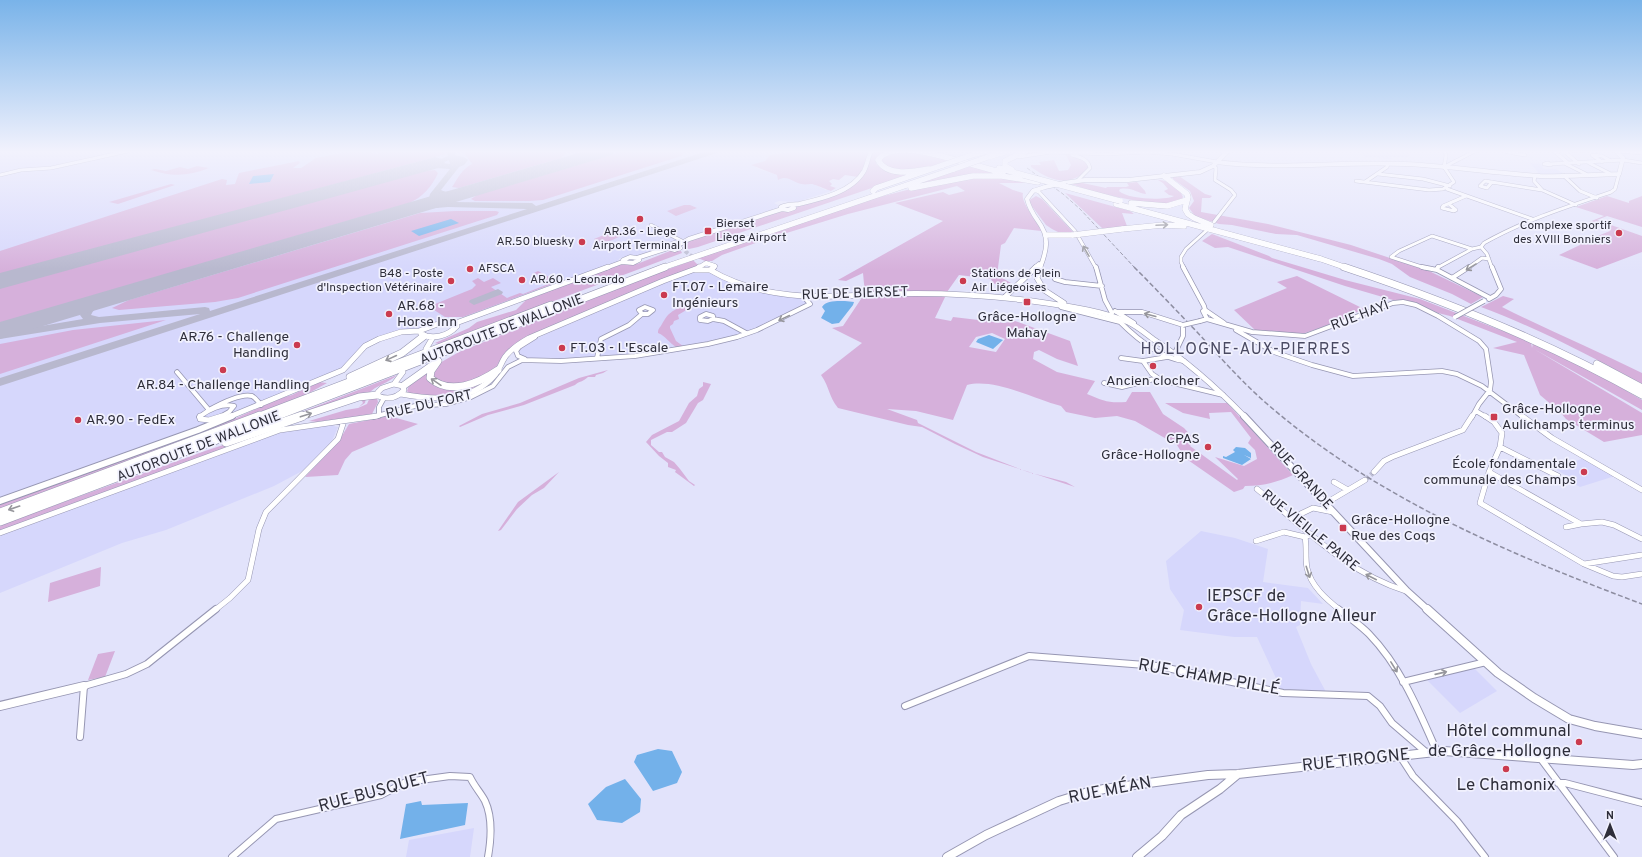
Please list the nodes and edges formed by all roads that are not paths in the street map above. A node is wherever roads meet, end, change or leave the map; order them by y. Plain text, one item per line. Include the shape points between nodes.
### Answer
1 (837, 191) edge
2 (873, 191) edge
3 (887, 191) edge
4 (902, 191) edge
5 (1033, 191) edge
6 (1036, 191) edge
7 (1074, 191) edge
8 (1080, 191) edge
9 (1184, 191) edge
10 (1232, 191) edge
11 (1456, 191) edge
12 (1544, 191) edge
13 (1580, 191) edge
14 (1612, 191) edge
15 (1466, 196) junction
16 (1597, 198) junction
17 (860, 200) junction
18 (1187, 200) junction
19 (1119, 202) junction
20 (1449, 204) dead end
21 (1576, 205) junction
22 (1127, 207) junction
23 (1532, 219) junction
24 (1214, 224) junction
25 (651, 225) dead end
26 (1123, 229) junction
27 (1206, 231) dead end
28 (1226, 233) junction
29 (1047, 236) junction
30 (682, 246) junction
31 (1481, 247) junction
32 (1472, 249) junction
33 (695, 259) tunnel mouth
34 (1489, 259) junction
35 (1040, 264) junction
36 (700, 267) junction
37 (1437, 270) junction
38 (1452, 278) junction
39 (1055, 279) dead end
40 (1022, 282) junction
41 (1040, 285) junction
42 (1102, 286) junction
43 (804, 297) junction
44 (1005, 297) junction
45 (1053, 297) junction
46 (1490, 298) junction
47 (1030, 300) junction
48 (1048, 302) junction
49 (1075, 307) junction
50 (1205, 310) junction
51 (1114, 312) junction
52 (642, 314) dead end
53 (713, 319) dead end
54 (1207, 319) junction
55 (1447, 321) junction
56 (456, 323) junction
57 (1183, 325) junction
58 (1136, 326) junction
59 (1230, 326) junction
60 (422, 333) junction
61 (746, 333) junction
62 (538, 334) junction
63 (433, 337) junction
64 (469, 343) junction
65 (426, 349) dead end
66 (1174, 353) junction
67 (1167, 357) junction
68 (597, 358) junction
69 (1121, 358) dead end
70 (527, 360) junction
71 (438, 361) junction
72 (1143, 361) junction
73 (1185, 361) junction
74 (498, 370) junction
75 (177, 372) dead end
76 (403, 372) dead end
77 (1158, 378) junction
78 (1104, 383) dead end
79 (394, 384) junction
80 (1642, 388) edge
81 (402, 390) junction
82 (1490, 390) junction
83 (1224, 395) junction
84 (1642, 395) edge
85 (381, 397) junction
86 (304, 400) junction
87 (261, 405) junction
88 (209, 410) junction
89 (1476, 411) junction
90 (379, 416) junction
91 (344, 421) junction
92 (1500, 447) junction
93 (149, 466) junction
94 (1374, 472) tunnel mouth
95 (1489, 472) junction
96 (1558, 476) dead end
97 (1365, 480) tunnel mouth
98 (1334, 482) dead end
99 (1257, 489) dead end
100 (1348, 490) junction
101 (1642, 490) edge
102 (0, 501) edge
103 (1326, 503) junction
104 (1334, 512) junction
105 (0, 513) edge
106 (1292, 518) junction
107 (0, 521) edge
108 (1581, 524) junction
109 (1566, 527) dead end
110 (0, 533) edge
111 (1308, 536) junction
112 (1642, 539) edge
113 (1256, 542) dead end
114 (1642, 555) edge
115 (1584, 564) junction
116 (1642, 574) edge
117 (1408, 591) junction
118 (1486, 662) junction
119 (1403, 682) junction
120 (84, 686) junction
121 (0, 706) edge
122 (905, 706) dead end
123 (1642, 734) edge
124 (80, 738) dead end
125 (1437, 752) junction
126 (1427, 753) junction
127 (1400, 756) junction
128 (1541, 758) junction
129 (1642, 764) edge
130 (1238, 774) junction
131 (1558, 783) junction
132 (1642, 803) edge
133 (232, 857) edge
134 (488, 857) edge
135 (947, 857) edge
136 (1137, 857) edge
137 (1485, 857) edge
138 (1614, 857) edge

1 - 30 street via 793,206 795,207 792,209 783,207 688,239
2 - 86 highway, AUTOROUTE DE WALLONIE via 682,255
3 - 17 highway, AUTOROUTE DE WALLONIE, bridge
4 - 17 highway
5 - 29 street via 1027,197 1027,203
42 -> 6 street via 1097,269 1075,231
7 - 19 highway, bridge
8 - 19 highway, bridge
9 - 18 highway
10 - 24 street via 1235,195
11 - 15 street
12 - 21 street
13 - 16 street
14 - 16 street
15 - 20 street
15 - 23 street
16 - 21 street
17 - 64 highway, AUTOROUTE DE WALLONIE via 687,258
18 - 19 highway via 1176,205 1164,206
18 - 24 highway via 1185,209 1188,214
19 - 22 highway
19 - 24 highway
21 - 23 street
22 - 26 highway via 1142,214 1146,219 1140,226
22 - 28 highway
23 - 31 street via 1510,228
24 - 80 highway via 1337,260 1441,295 1541,337
25 - 30 street
26 -> 28 highway via 1179,225
26 - 29 highway, bridge
27 - 50 street via 1181,254 1180,258
28 - 84 highway via 1359,271 1436,298 1558,351
29 - 35 street via 1047,246
30 - 56 street via 637,258 639,260 633,264 623,262
31 - 32 street
31 - 34 street
32 - 37 street
32 - 37 street via 1432,236 1391,257
33 - 36 street
34 -> 38 street via 1482,258
34 - 46 street via 1501,289
35 - 40 street
35 - 41 street via 1042,266 1037,277
36 - 43 street, RUE DE BIERSET via 750,288
36 - 62 street, RUE DE BIERSET via 663,280
37 - 38 street
38 - 46 street
39 - 42 street
40 - 41 street via 1031,281
40 - 44 street
41 - 45 street
42 - 51 street via 1105,300
43 - 44 street, RUE DE BIERSET via 917,293
43 -> 61 street, RUE DU FORT via 810,304
44 - 47 street, RUE GRANDE
45 - 48 street via 1053,300
45 - 49 street
46 - 55 street, bridge
47 - 48 street, RUE GRANDE
47 - 67 street via 1119,322
48 - 49 street, RUE GRANDE
49 - 58 street, RUE GRANDE via 1113,316
50 - 54 street via 1203,311
50 - 59 street
57 -> 51 street via 1142,312
51 - 58 street via 1134,322
52 - 68 street via 629,325 601,339
53 - 61 street via 724,321
54 - 57 street, bridge
54 - 59 street, RUE HAYÎ
55 - 59 street, RUE HAYÎ via 1427,309 1403,302 1383,306 1305,336 1252,332
55 - 82 street, RUE HAYÎ via 1479,341 1486,349
56 - 60 street via 444,321
56 - 63 street via 457,326 452,331
57 - 66 street via 1183,336
58 - 66 street, RUE GRANDE
59 - 82 street via 1274,352 1336,372 1364,376 1442,371 1464,377
60 - 63 street
60 -> 86 highway via 402,353 311,394
60 - 87 street via 399,332 368,344 343,371
61 - 68 street, RUE DU FORT via 708,344 647,355
62 - 70 street via 516,351 518,356
62 - 74 street, RUE DE BIERSET via 510,351
63 - 65 street
64 - 71 highway
64 - 93 highway, AUTOROUTE DE WALLONIE
66 - 73 street, RUE GRANDE
67 - 72 street
67 - 73 street
68 - 70 street, RUE DU FORT
69 - 72 street
70 - 90 street, RUE DU FORT via 512,364 493,386 471,397 446,404 415,406
74 -> 71 highway via 474,384 449,386 438,384 430,378 430,371
71 - 81 highway
72 - 77 street
73 - 83 street, RUE GRANDE
74 - 81 street, RUE DE BIERSET via 480,387 456,396 432,399
75 - 88 street
76 - 79 street
77 - 78 street via 1122,388
77 - 83 street
79 - 81 street, RUE DE BIERSET
79 - 85 street via 382,388
81 - 85 street via 393,398
82 - 89 street
82 - 101 street via 1538,429
83 - 103 street, RUE GRANDE
85 - 90 street
93 -> 85 highway via 164,464 359,397
86 -> 105 highway, AUTOROUTE DE WALLONIE
87 - 88 street via 254,397 247,396
87 - 102 street
88 - 88 street via 226,405 234,406 229,413 209,420 200,419 199,417
89 - 92 street via 1494,422 1502,432
89 - 94 street via 1463,430 1392,457 1384,461
90 - 91 street, RUE DU FORT
91 - 110 street, RUE DU FORT via 280,430
91 - 120 street via 338,439 266,512 259,529 248,580 230,598 148,664 126,674
92 - 95 street
92 - 96 street
93 - 107 highway, AUTOROUTE DE WALLONIE
95 - 108 street
95 - 115 street via 1480,503
97 - 100 street
98 - 100 street
99 - 106 street, RUE VIEILLE PAIRE
100 - 103 street
103 - 104 street, RUE GRANDE
104 - 106 street via 1313,508
104 - 117 street, RUE GRANDE
106 - 111 street, RUE VIEILLE PAIRE
108 - 109 street
108 - 112 street via 1602,522
111 - 113 street via 1284,532
117 -> 111 street, RUE VIEILLE PAIRE via 1391,587 1360,572
111 -> 119 street via 1307,572 1315,586 1369,634
114 - 115 street
115 - 116 street via 1613,576
117 - 118 street, RUE GRANDE
119 -> 118 street
118 - 123 street, RUE GRANDE via 1498,673 1565,717 1595,726
119 - 125 street
120 - 121 street
120 - 124 street
122 - 126 street, RUE CHAMP PILLÉ via 1029,656 1158,666 1283,693 1368,696 1380,706 1392,723
125 - 126 street, RUE TIROGNE
125 - 128 street, RUE TIROGNE
126 - 127 street, RUE TIROGNE
127 - 130 street, RUE TIROGNE
127 - 137 street via 1413,776 1457,821
128 - 129 street, RUE TIROGNE
128 - 131 street
130 - 135 street, RUE MÉAN via 1208,775 1085,793 1059,801 986,835
130 - 136 street via 1181,815 1162,836
131 - 132 street
131 - 138 street
133 - 134 street, RUE BUSQUET via 276,819 380,795 406,782 450,776 470,777 486,803 490,834

